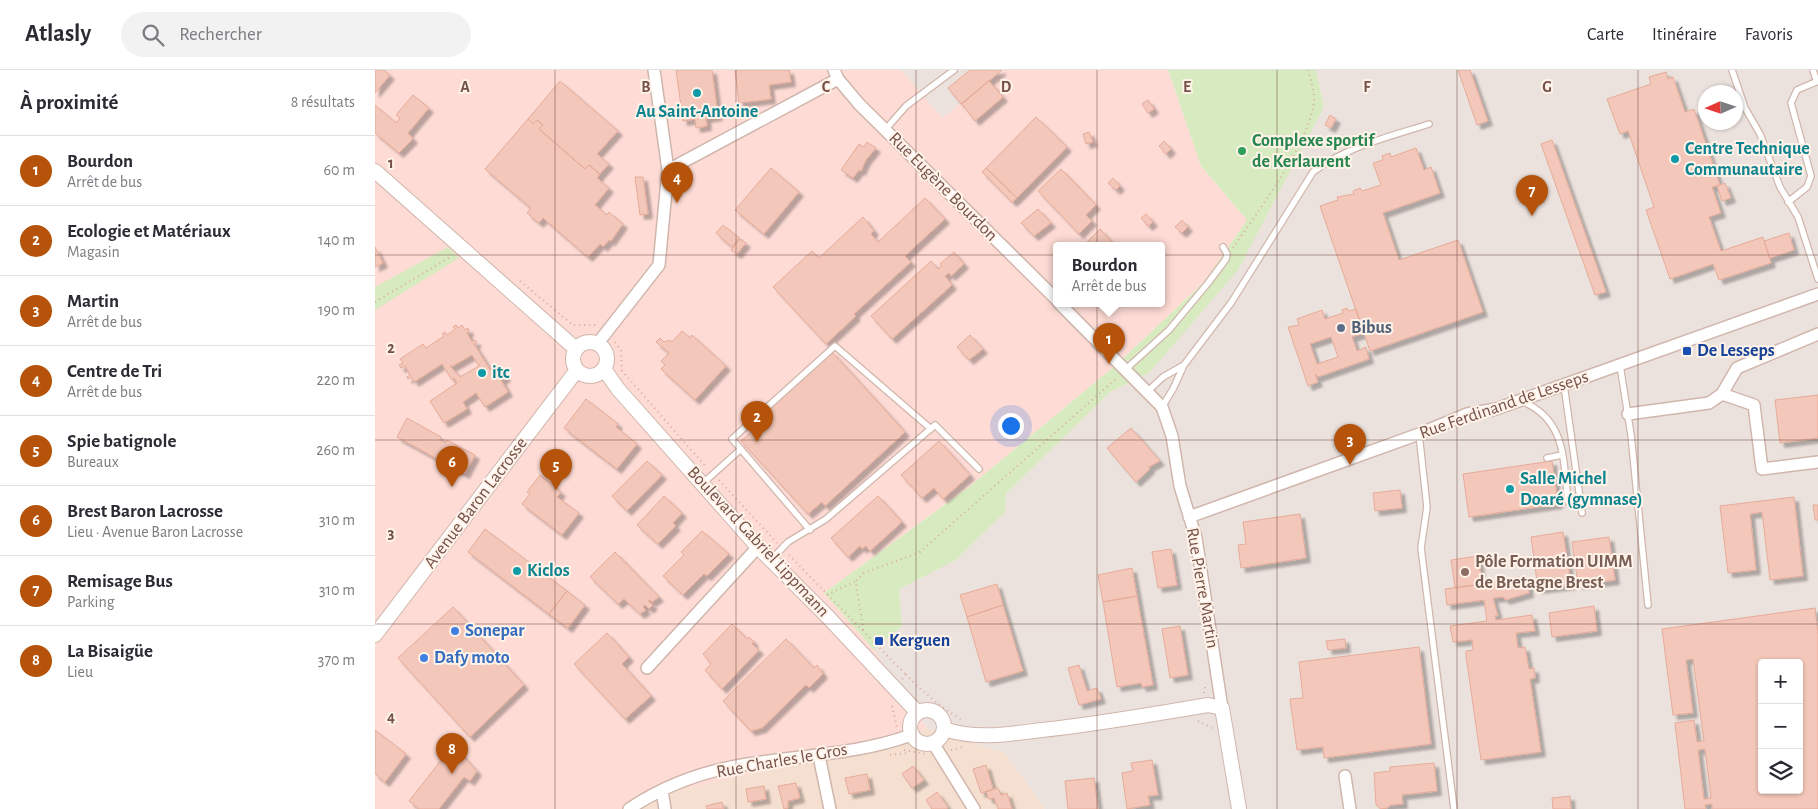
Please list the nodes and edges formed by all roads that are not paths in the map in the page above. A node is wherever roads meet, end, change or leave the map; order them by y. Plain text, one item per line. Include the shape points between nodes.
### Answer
1 (654, 70) edge
2 (953, 70) edge
3 (1732, 70) edge
4 (1813, 70) edge
5 (947, 72) edge
6 (836, 74) edge
7 (1817, 82) edge
8 (1429, 124) dead end
9 (885, 130) junction
10 (668, 170) junction
11 (375, 171) edge
12 (1788, 202) junction
13 (1223, 247) dead end
14 (1818, 279) edge
15 (1818, 294) edge
16 (1053, 297) edge
17 (1063, 307) edge
18 (1818, 334) edge
19 (598, 344) junction
20 (576, 349) junction
21 (1184, 365) junction
22 (1620, 365) junction
23 (604, 369) junction
24 (577, 370) junction
25 (1126, 370) junction
26 (1136, 379) joint
27 (1564, 385) junction
28 (1147, 392) junction
29 (1722, 394) junction
30 (1519, 401) junction
31 (1162, 407) junction
32 (1628, 414) junction
33 (931, 429) junction
34 (1419, 434) junction
35 (741, 449) junction
36 (1562, 455) junction
37 (1547, 458) dead end
38 (1818, 462) edge
39 (979, 469) dead end
40 (702, 484) junction
41 (1568, 502) dead end
42 (1582, 512) dead end
43 (1189, 517) junction
44 (810, 530) junction
45 (758, 548) junction
46 (771, 560) junction
47 (1648, 605) dead end
48 (375, 636) edge
49 (647, 668) dead end
50 (1222, 708) junction
51 (917, 712) junction
52 (944, 729) junction
53 (911, 735) junction
54 (936, 748) junction
55 (819, 756) junction
56 (1345, 776) dead end
57 (661, 791) junction
58 (629, 809) edge
59 (665, 809) edge
60 (830, 809) edge
61 (974, 809) edge
62 (1239, 809) edge
63 (1350, 809) edge
64 (1454, 809) edge

1 - 10 street
2 - 5 lane
3 - 12 lane via 1745,108 1760,134
4 - 7 lane
5 - 9 lane via 906,106
6 - 9 street, Rue Eugène Bourdon
6 - 10 street
7 - 12 lane via 1797,90 1791,103 1811,176 1807,187
8 - 21 lane via 1355,148 1313,172 1231,303
9 - 16 street, Rue Eugène Bourdon
10 - 19 street via 659,265
11 - 20 street
12 - 14 lane via 1798,217
13 - 25 lane via 1226,260 1169,330
15 - 22 street, Rue Ferdinand de Lesseps
17 - 25 street, Rue Eugène Bourdon
18 - 29 street via 1737,368
19 - 20 street via 583,343
19 - 23 street via 607,358
20 - 24 street via 573,360
21 - 28 lane via 1163,377
21 - 31 lane
22 - 27 street, Rue Ferdinand de Lesseps
22 - 32 lane
23 - 24 street via 591,376
23 - 40 street, Boulevard Gabriel Lippmann
24 - 48 street, Avenue Baron Lacrosse
25 - 26 street, Rue Eugène Bourdon
26 - 28 street, Rue Pierre Martin
27 - 30 street, Rue Ferdinand de Lesseps
27 - 42 lane
28 - 31 street, Rue Pierre Martin
29 - 32 street via 1709,403
29 - 38 street via 1754,405 1762,469
30 - 34 street, Rue Ferdinand de Lesseps via 1467,414
30 - 36 lane via 1548,419 1556,431
31 - 43 street, Rue Pierre Martin via 1172,436
32 - 47 lane
33 - 35 lane via 835,346 732,439
33 - 39 lane via 935,426
33 - 44 lane
34 - 43 street, Rue Ferdinand de Lesseps
34 - 64 lane via 1427,507 1421,548
35 - 40 lane
35 - 44 lane
36 - 37 lane
36 - 41 lane
40 - 45 street, Boulevard Gabriel Lippmann
43 - 50 street, Rue Pierre Martin via 1196,538
44 - 46 lane via 788,542
45 - 46 street, Boulevard Gabriel Lippmann
45 - 49 street
46 - 51 street, Boulevard Gabriel Lippmann
50 - 52 street via 1208,704 1085,726 993,736 973,736
50 - 62 street, Rue Pierre Martin
51 - 52 street via 934,710 942,718
51 - 53 street via 909,725
52 - 54 street
53 - 54 street
53 - 55 street, Rue Charles le Gros
54 - 61 street
55 - 57 street, Rue Charles le Gros via 730,767
55 - 60 street
56 - 63 street
57 - 58 street, Rue Charles le Gros
57 - 59 street

